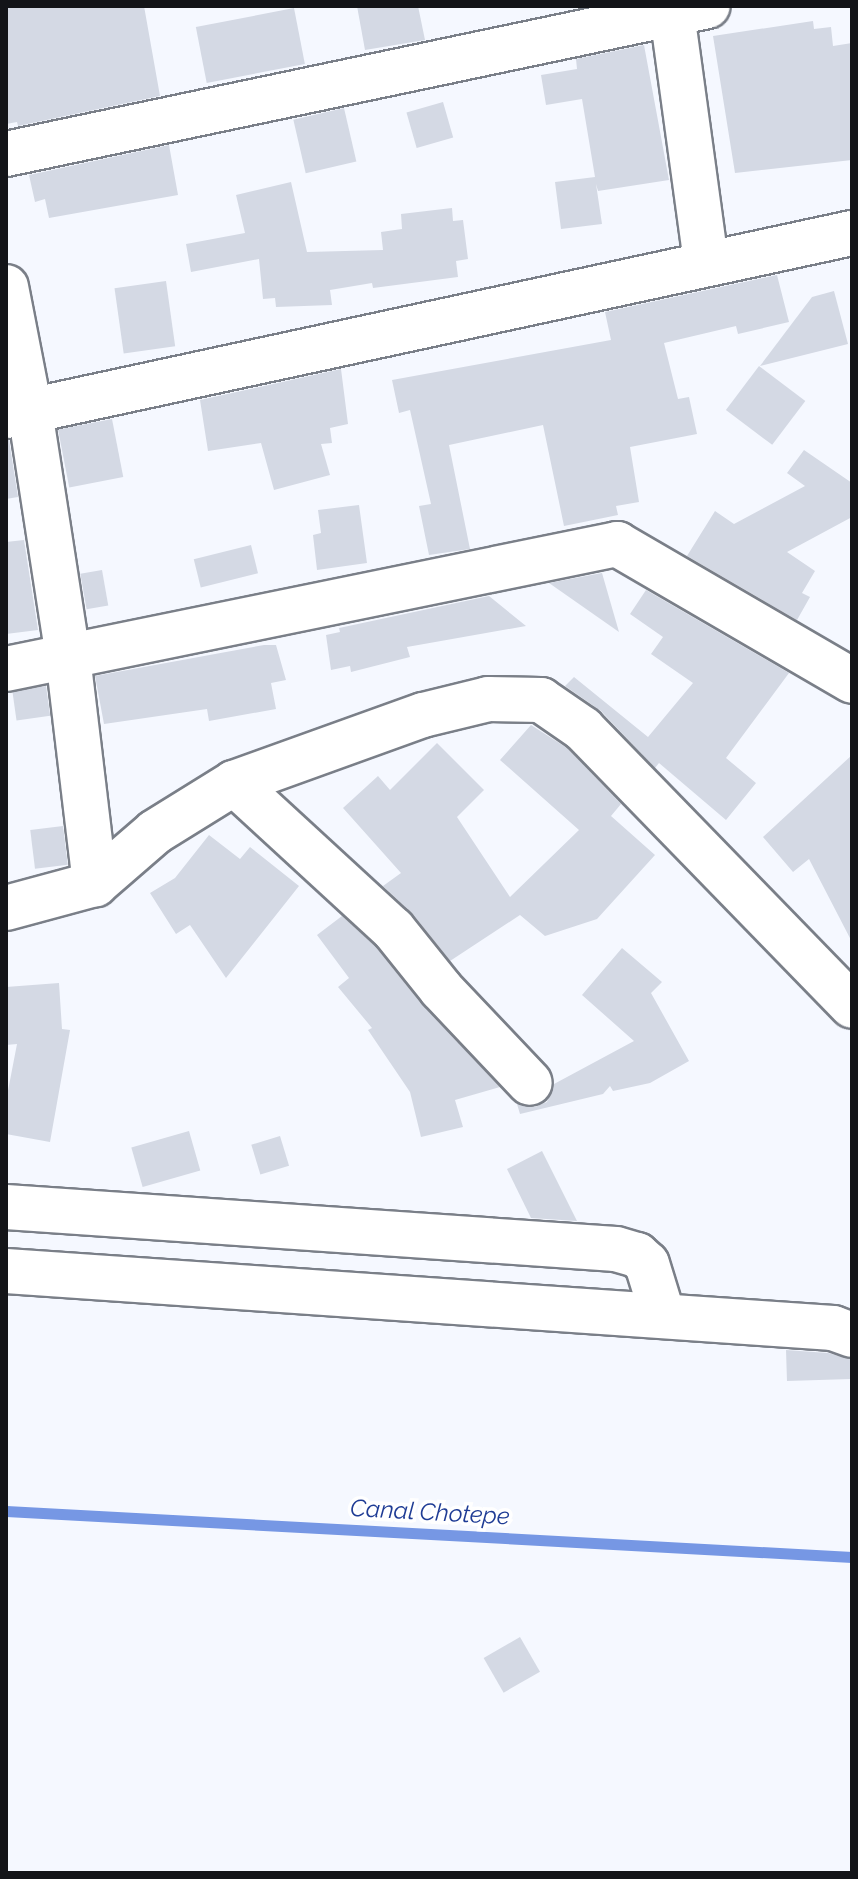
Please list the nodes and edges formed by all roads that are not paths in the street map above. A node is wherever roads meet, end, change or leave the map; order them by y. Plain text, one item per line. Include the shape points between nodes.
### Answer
1 (684, 9) edge
2 (6, 154) edge
3 (852, 233) edge
4 (706, 263) junction
5 (6, 287) edge
6 (18, 413) edge
7 (68, 657) junction
8 (6, 669) edge
9 (852, 681) edge
10 (234, 783) junction
11 (95, 884) junction
12 (6, 908) edge
13 (852, 1006) edge
14 (530, 1083) dead end
15 (6, 1207) edge
16 (6, 1271) edge
17 (663, 1316) junction
18 (846, 1328) edge

1 - 2 street
1 - 4 street
3 - 4 street
4 - 6 street
5 - 6 street
6 - 7 street
7 - 8 street
7 - 9 street via 617,544
7 - 11 street
10 - 11 street via 155,832
10 - 13 street via 423,715 488,699 541,700 583,729
10 - 14 street via 393,929 441,989
11 - 12 street
15 - 17 street via 616,1249 647,1264
16 - 17 street
17 - 18 street

